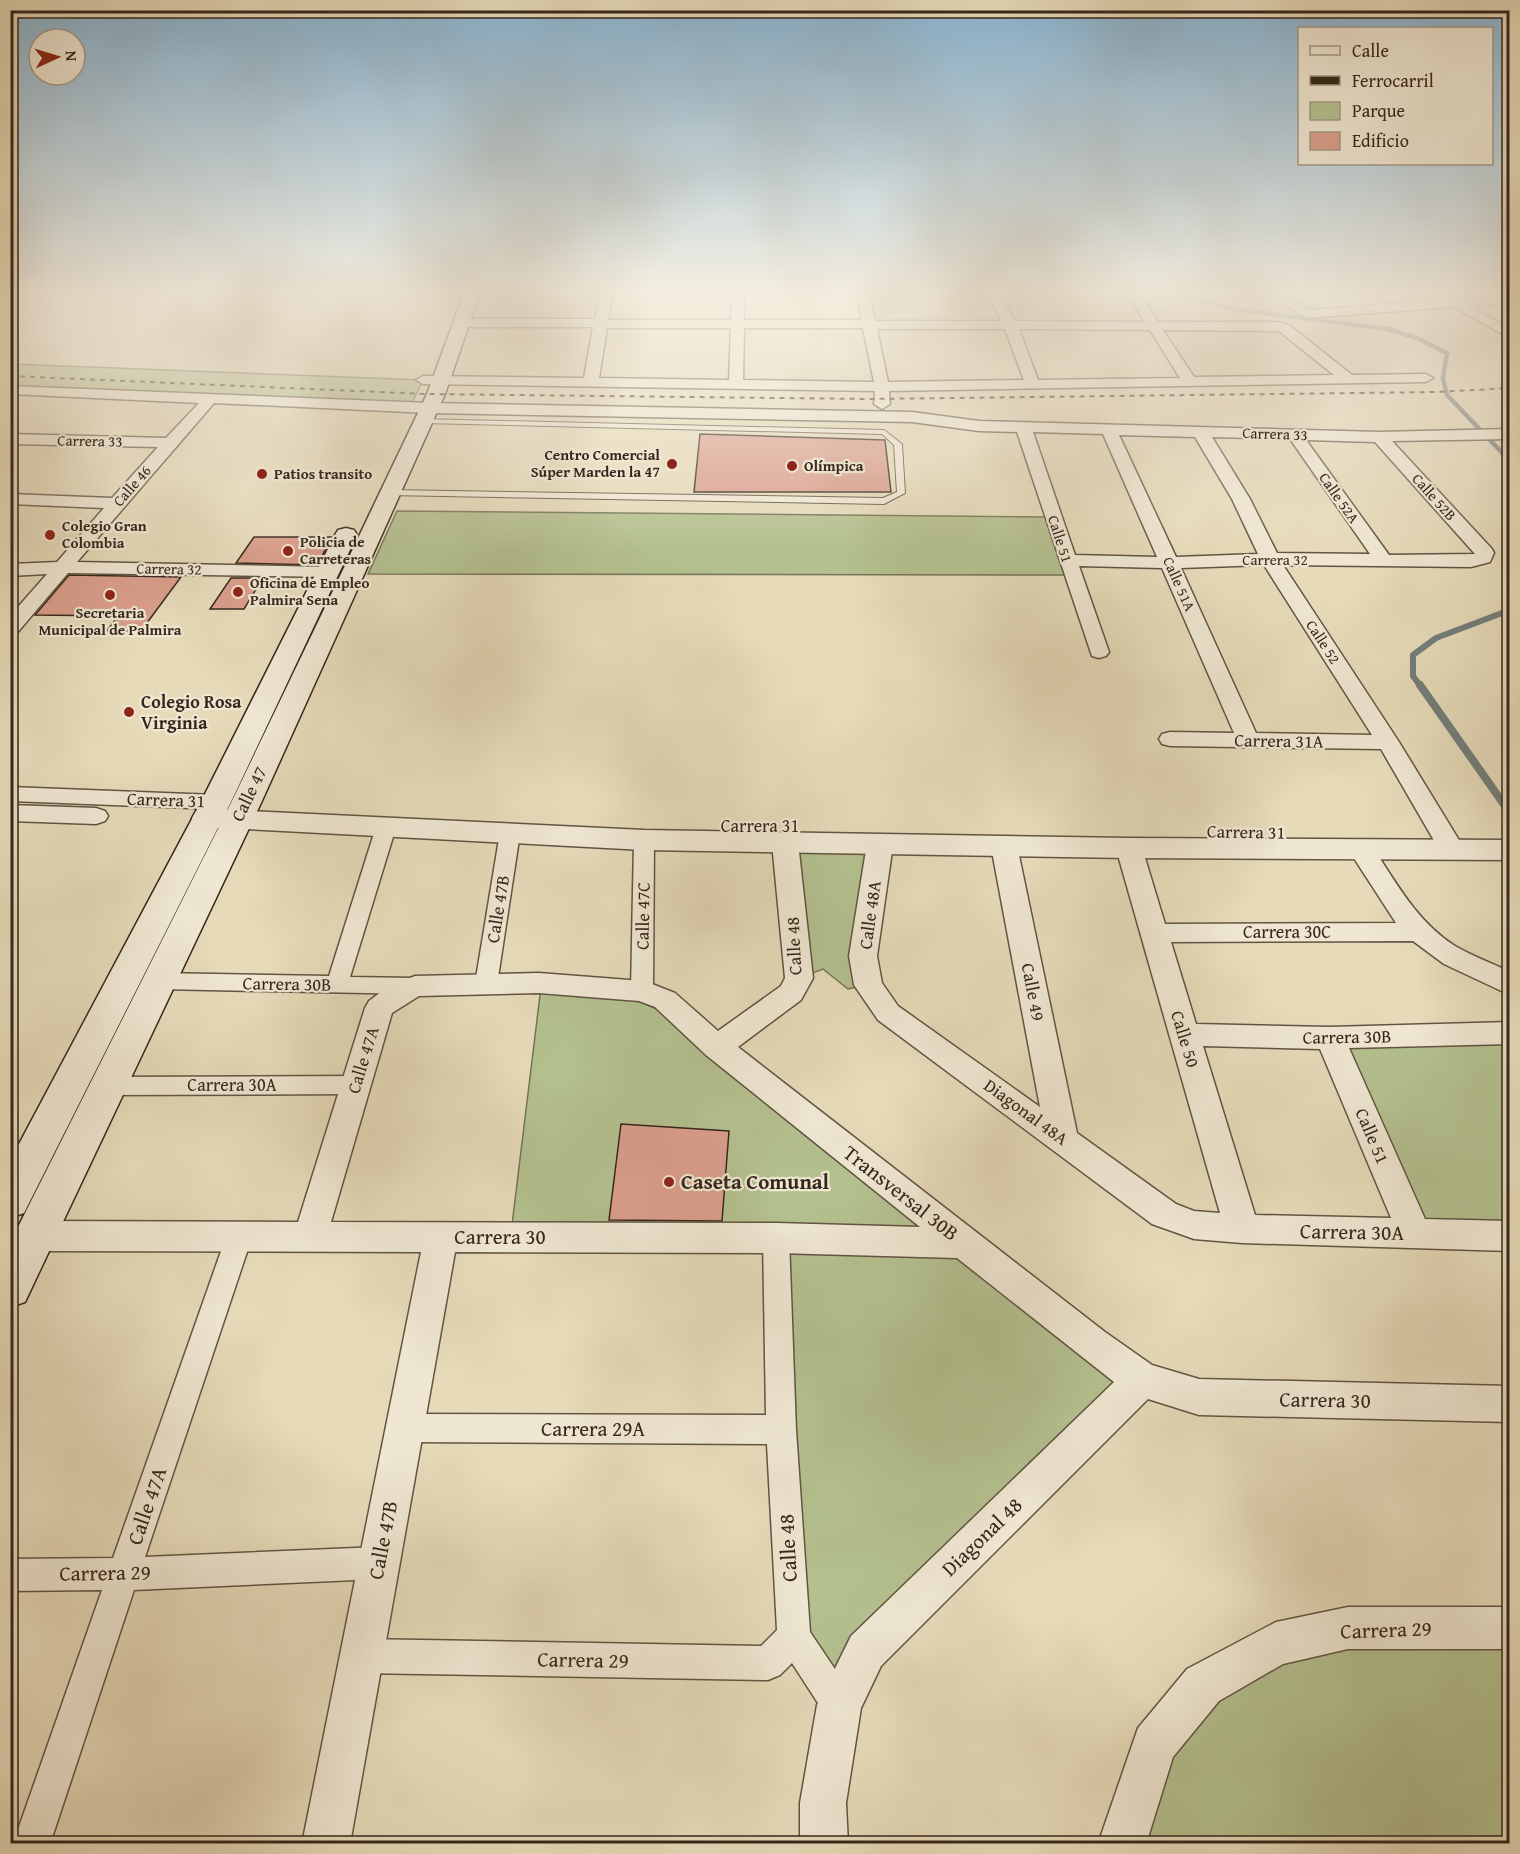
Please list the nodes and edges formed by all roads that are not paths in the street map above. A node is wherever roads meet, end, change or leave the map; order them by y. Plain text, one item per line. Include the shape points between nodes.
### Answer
1 (432, 380) joint
2 (736, 380) edge
3 (881, 380) edge
4 (1031, 380) edge
5 (1287, 380) edge
6 (591, 382) joint
7 (1190, 382) joint
8 (1033, 385) junction
9 (736, 386) junction
10 (882, 387) junction
11 (10, 390) edge
12 (210, 399) junction
13 (421, 412) junction
14 (884, 424) junction
15 (1023, 427) junction
16 (1108, 429) junction
17 (1200, 431) junction
18 (1294, 434) junction
19 (1503, 434) edge
20 (1379, 437) junction
21 (10, 439) edge
22 (170, 443) junction
23 (390, 493) junction
24 (10, 499) edge
25 (117, 503) junction
26 (1483, 558) joint
27 (1270, 559) junction
28 (1066, 560) junction
29 (1384, 561) junction
30 (1170, 563) junction
31 (64, 567) junction
32 (10, 570) edge
33 (328, 573) junction
34 (10, 629) edge
35 (1099, 651) dead end
36 (1170, 739) dead end
37 (1248, 740) junction
38 (1388, 742) junction
39 (17, 809) edge
40 (226, 811) junction
41 (386, 827) junction
42 (495, 828) junction
43 (644, 840) junction
44 (1448, 842) junction
45 (785, 843) junction
46 (1504, 843) edge
47 (880, 844) junction
48 (1004, 846) junction
49 (1129, 848) junction
50 (1360, 849) junction
51 (1420, 932) junction
52 (1154, 933) junction
53 (159, 981) junction
54 (486, 984) junction
55 (337, 985) junction
56 (868, 985) joint
57 (1509, 985) edge
58 (406, 991) junction
59 (653, 996) junction
60 (1509, 1033) edge
61 (1184, 1035) junction
62 (1330, 1038) junction
63 (717, 1047) junction
64 (356, 1085) junction
65 (108, 1086) junction
66 (1062, 1138) junction
67 (10, 1201) edge
68 (1194, 1225) joint
69 (1242, 1229) junction
70 (1414, 1233) junction
71 (35, 1236) junction
72 (1509, 1236) edge
73 (239, 1237) junction
74 (310, 1237) junction
75 (441, 1237) junction
76 (776, 1238) junction
77 (964, 1244) junction
78 (10, 1288) edge
79 (1142, 1380) junction
80 (1509, 1404) edge
81 (405, 1428) junction
82 (781, 1430) junction
83 (379, 1563) junction
84 (124, 1574) junction
85 (10, 1575) edge
86 (1509, 1628) edge
87 (794, 1637) junction
88 (361, 1656) junction
89 (839, 1705) junction
90 (31, 1844) edge
91 (326, 1844) edge
92 (824, 1844) edge
93 (1122, 1844) edge

1 - 6 street
1 - 13 main road, Calle 47
2 - 9 street
3 - 10 street
4 - 8 street
5 - 7 street
6 - 9 street
7 - 8 street
8 - 10 street
9 - 10 street
10 - 14 street
11 - 12 street, Carrera 33
12 - 13 street, Carrera 33
12 - 22 street, Calle 46
13 - 14 street, Carrera 33
13 - 23 main road, Calle 47
13 - 33 main road, Calle 47
14 - 15 street, Carrera 33 via 912,417
14 - 23 lane via 898,444 901,493 884,501
15 - 16 street, Carrera 33
15 - 28 street, Calle 51
16 - 17 street, Carrera 33
16 - 30 street, Calle 51A
17 - 18 street, Carrera 33
17 - 27 street, Calle 52 via 1241,499
18 - 20 street, Carrera 33
18 - 29 street, Calle 52A
19 - 20 street, Carrera 33
20 - 26 street, Calle 52B via 1485,553
21 - 22 street, Carrera 33
22 - 25 street, Calle 46
23 - 40 main road, Calle 47
24 - 25 street
25 - 31 street, Calle 46
26 - 29 street, Carrera 32
27 - 29 street, Carrera 32
27 - 30 street, Carrera 32
27 - 38 street, Calle 52
28 - 30 street, Carrera 32
28 - 35 street, Calle 51
30 - 37 street, Calle 51A
31 - 32 street, Carrera 32
31 - 33 street, Carrera 32
31 - 34 street, Calle 46
33 - 40 main road, Calle 47
36 - 37 street, Carrera 31A
37 - 38 street, Carrera 31A
38 - 44 street, Calle 52
39 - 40 street, Carrera 31
40 - 41 main road, Carrera 31
40 - 42 main road, Carrera 31
40 - 53 main road, Calle 47
40 - 67 main road, Calle 47
41 - 42 main road, Carrera 31
41 - 55 street
42 - 43 main road, Carrera 31
42 - 44 main road, Carrera 31 via 650,825
42 - 54 street, Calle 47B
43 - 45 main road, Carrera 31
43 - 59 street, Calle 47C
44 - 46 main road, Carrera 31
44 - 50 main road, Carrera 31
45 - 47 main road, Carrera 31
45 - 63 street, Calle 48 via 799,978 791,993
47 - 48 main road, Carrera 31
47 - 56 street, Calle 48A via 863,956
48 - 49 main road, Carrera 31
48 - 66 street, Calle 49
49 - 50 main road, Carrera 31
49 - 52 street, Calle 50
50 - 51 street via 1393,903
51 - 52 street, Carrera 30C
51 - 57 street via 1446,953
52 - 61 street, Calle 50
53 - 55 street, Carrera 30B
53 - 65 main road, Calle 47
54 - 58 street, Carrera 30B
54 - 59 street, Carrera 30B via 539,983
55 - 58 street, Carrera 30B
56 - 66 street, Diagonal 48A via 888,1013
58 - 64 street, Calle 47A via 379,1008
59 - 63 street, Transversal 30B
60 - 62 street, Carrera 30B
61 - 62 street, Carrera 30B
61 - 69 street, Calle 50
62 - 70 street, Calle 51
63 - 77 street, Transversal 30B
64 - 65 street, Carrera 30A
64 - 74 street, Calle 47A
65 - 71 main road, Calle 47
66 - 68 street, Diagonal 48A via 1164,1214
68 - 69 street, Carrera 30A
69 - 70 street, Carrera 30A
70 - 72 street, Carrera 30A
71 - 73 street, Carrera 30
71 - 78 main road, Calle 47
73 - 74 street, Carrera 30
73 - 84 street, Calle 47A
74 - 75 street, Carrera 30
75 - 76 street, Carrera 30
75 - 81 street, Calle 47B
76 - 77 street, Carrera 30
76 - 82 street, Calle 48
77 - 79 street, Transversal 30B
79 - 80 street, Carrera 30 via 1199,1397
79 - 89 street, Diagonal 48 via 866,1651
81 - 82 street, Carrera 29A
81 - 83 street, Calle 47B
82 - 87 street, Calle 48
83 - 84 street, Carrera 29
83 - 88 street, Calle 47B
84 - 85 street, Carrera 29
84 - 90 street, Calle 47A
86 - 93 street, Carrera 29 via 1348,1629 1276,1644 1203,1685 1154,1744
87 - 88 street, Carrera 29 via 768,1663
87 - 89 street, Calle 48
88 - 91 street, Calle 47B
89 - 92 street via 823,1803

